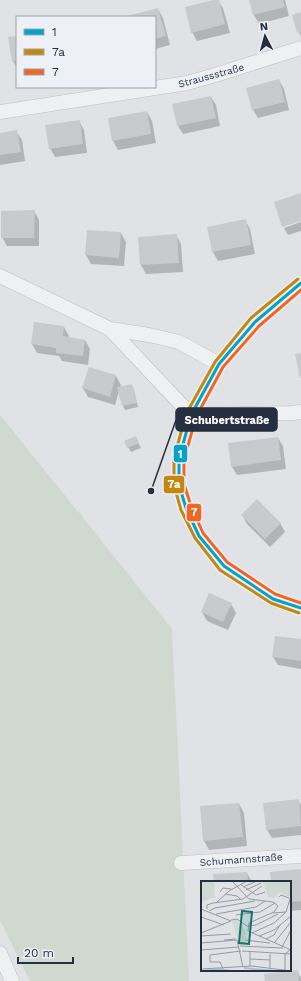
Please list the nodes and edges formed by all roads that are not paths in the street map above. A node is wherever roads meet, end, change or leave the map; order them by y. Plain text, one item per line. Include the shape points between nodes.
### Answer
1 (301, 48) edge
2 (156, 87) edge
3 (150, 88) edge
4 (0, 112) edge
5 (0, 276) edge
6 (301, 283) edge
7 (110, 329) junction
8 (219, 364) junction
9 (301, 412) edge
10 (191, 415) junction
11 (301, 608) edge
12 (301, 856) edge
13 (181, 863) dead end
14 (0, 953) edge
15 (12, 981) edge

1 - 2 street, Straussstraße via 187,82
3 - 4 street, Straussstraße
5 - 7 street
6 - 8 street via 256,322
7 - 8 street via 179,342
7 - 10 street
8 - 10 street
9 - 10 street
10 - 11 street via 179,459 179,485 199,536 224,566 273,599
12 - 13 street, Schumannstraße
14 - 15 street

